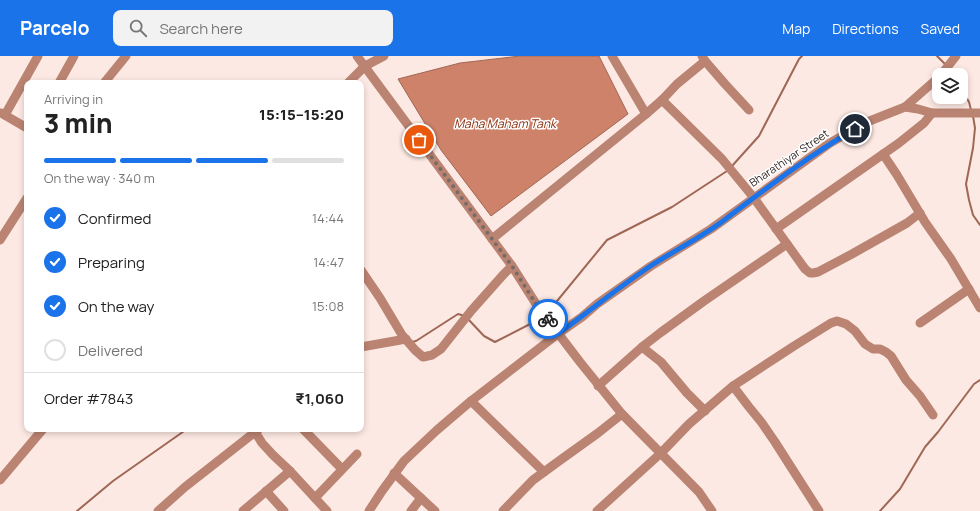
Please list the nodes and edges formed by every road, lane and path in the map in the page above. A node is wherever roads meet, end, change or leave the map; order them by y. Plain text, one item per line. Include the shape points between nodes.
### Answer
1 (38, 56) edge
2 (74, 56) edge
3 (126, 56) edge
4 (357, 56) edge
5 (384, 56) edge
6 (612, 56) edge
7 (703, 58) edge
8 (954, 59) edge
9 (365, 66) junction
10 (947, 68) edge
11 (61, 80) edge
12 (106, 80) edge
13 (351, 80) edge
14 (932, 83) edge
15 (662, 100) junction
16 (905, 107) junction
17 (749, 110) dead end
18 (932, 113) junction
19 (980, 113) edge
20 (3, 114) edge
21 (646, 114) junction
22 (24, 126) edge
23 (883, 154) junction
24 (754, 198) junction
25 (23, 211) edge
26 (920, 213) junction
27 (776, 228) junction
28 (492, 239) junction
29 (0, 240) edge
30 (787, 244) junction
31 (512, 266) junction
32 (364, 274) edge
33 (969, 289) junction
34 (980, 308) edge
35 (920, 323) dead end
36 (559, 333) junction
37 (404, 337) junction
38 (364, 346) edge
39 (642, 347) junction
40 (598, 386) junction
41 (733, 386) junction
42 (471, 401) junction
43 (705, 410) junction
44 (622, 414) junction
45 (933, 415) dead end
46 (40, 432) edge
47 (254, 432) edge
48 (258, 432) edge
49 (306, 432) edge
50 (660, 453) junction
51 (357, 454) dead end
52 (342, 470) junction
53 (290, 471) junction
54 (544, 472) junction
55 (394, 474) junction
56 (0, 480) edge
57 (266, 491) junction
58 (315, 498) junction
59 (420, 498) junction
60 (247, 509) edge
61 (158, 511) edge
62 (284, 511) edge
63 (327, 511) edge
64 (369, 511) edge
65 (411, 511) edge
66 (435, 511) edge
67 (503, 511) edge
68 (597, 511) edge
69 (712, 511) edge
70 (819, 511) edge

1 - 20 street
2 - 11 street
3 - 12 street
4 - 9 street
5 - 9 street
6 - 21 street
7 - 15 street
7 - 17 street
8 - 10 street
9 - 13 street
9 - 28 street
14 - 16 street
15 - 21 street
15 - 24 street, Bharathiyar Street via 722,159
16 - 18 street
16 - 24 street, Bharathiyar Street via 867,122 830,143
18 - 19 street
18 - 23 street via 924,123
20 - 22 street
21 - 28 street
23 - 26 street
23 - 27 street
24 - 27 street
24 - 36 street via 711,230 651,266
25 - 29 street
26 - 30 street via 907,224 814,273 805,269
26 - 33 street
27 - 30 street
28 - 31 street
30 - 39 street via 699,304
31 - 36 street via 538,307
31 - 37 street via 441,349 432,355 423,357
32 - 37 street
33 - 34 street
33 - 35 street
36 - 40 street
36 - 42 street
37 - 38 street
39 - 40 street
39 - 43 street via 661,362
40 - 44 street
41 - 43 street
41 - 45 street via 830,323 837,321 855,330 865,344 891,356
41 - 70 street via 762,423
42 - 54 street
42 - 55 street via 427,439
43 - 50 street
44 - 50 street
44 - 54 street
46 - 56 street
47 - 61 street
48 - 53 street via 262,443
49 - 52 street
50 - 68 street
50 - 69 street via 699,492
51 - 52 street
52 - 58 street
53 - 57 street
53 - 58 street
54 - 67 street
55 - 59 street
55 - 64 street
57 - 60 street
57 - 62 street
58 - 63 street
59 - 65 street
59 - 66 street

